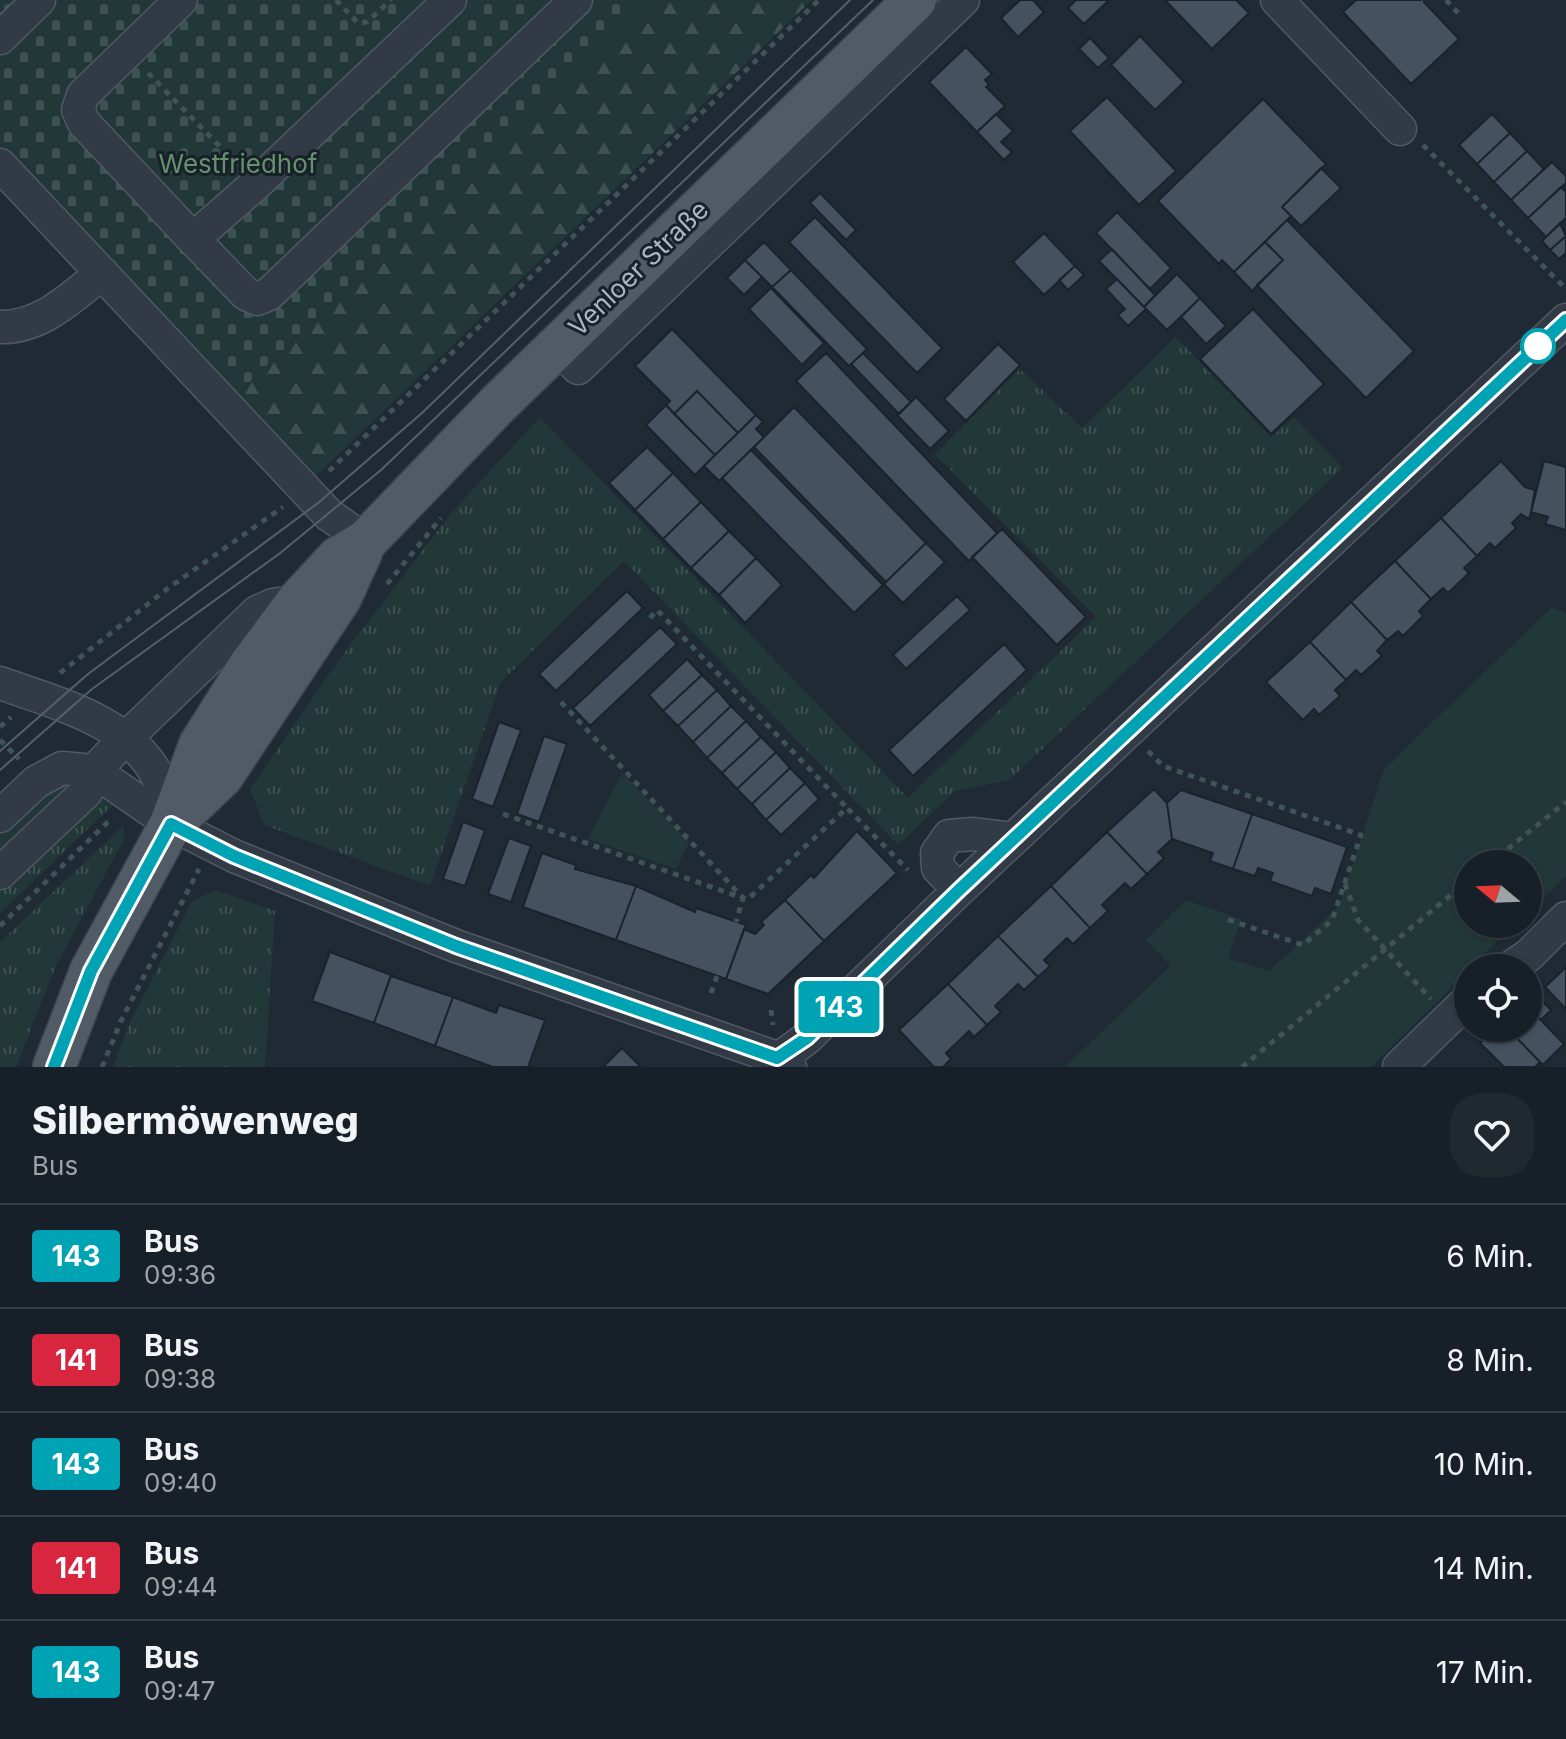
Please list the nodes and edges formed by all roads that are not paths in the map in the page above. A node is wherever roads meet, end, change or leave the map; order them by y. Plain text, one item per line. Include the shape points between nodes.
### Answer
1 (39, 0) edge
2 (181, 0) edge
3 (450, 0) edge
4 (576, 0) edge
5 (1277, 0) edge
6 (936, 5) edge
7 (0, 38) edge
8 (1400, 129) road end
9 (0, 165) edge
10 (193, 239) junction
11 (102, 273) junction
12 (1566, 320) edge
13 (0, 327) edge
14 (366, 541) junction
15 (298, 601) junction
16 (0, 683) edge
17 (125, 739) junction
18 (94, 771) junction
19 (0, 816) edge
20 (171, 824) junction
21 (1013, 839) junction
22 (0, 873) edge
23 (959, 890) junction
24 (1566, 918) edge
25 (1530, 954) edge
26 (1454, 1014) edge
27 (778, 1064) edge
28 (54, 1067) edge
29 (1399, 1067) edge

1 - 7 street
2 - 10 street via 83,95 78,110 84,123
3 - 10 street
4 - 10 street via 269,294 257,299 246,294
5 - 8 street
6 - 14 main road, Venloer Straße via 677,253 557,347
9 - 11 street
11 - 13 street via 50,313 15,328
11 - 14 street via 329,515
12 - 21 street
14 - 15 main road, Venloer Straße via 338,558
14 - 20 main road, Venloer Straße via 340,598 222,776
15 - 17 street via 257,612
15 - 20 main road, Venloer Straße via 200,745
16 - 17 street via 79,712
17 - 18 street
17 - 20 street via 161,782
18 - 19 street via 62,768 36,782
18 - 20 street
18 - 22 street via 86,792
20 - 27 street via 456,946
20 - 28 main road, Venloer Straße via 91,971
21 - 23 street
21 - 23 street via 949,836 937,853 938,868
23 - 27 street
24 - 25 street
26 - 29 street

